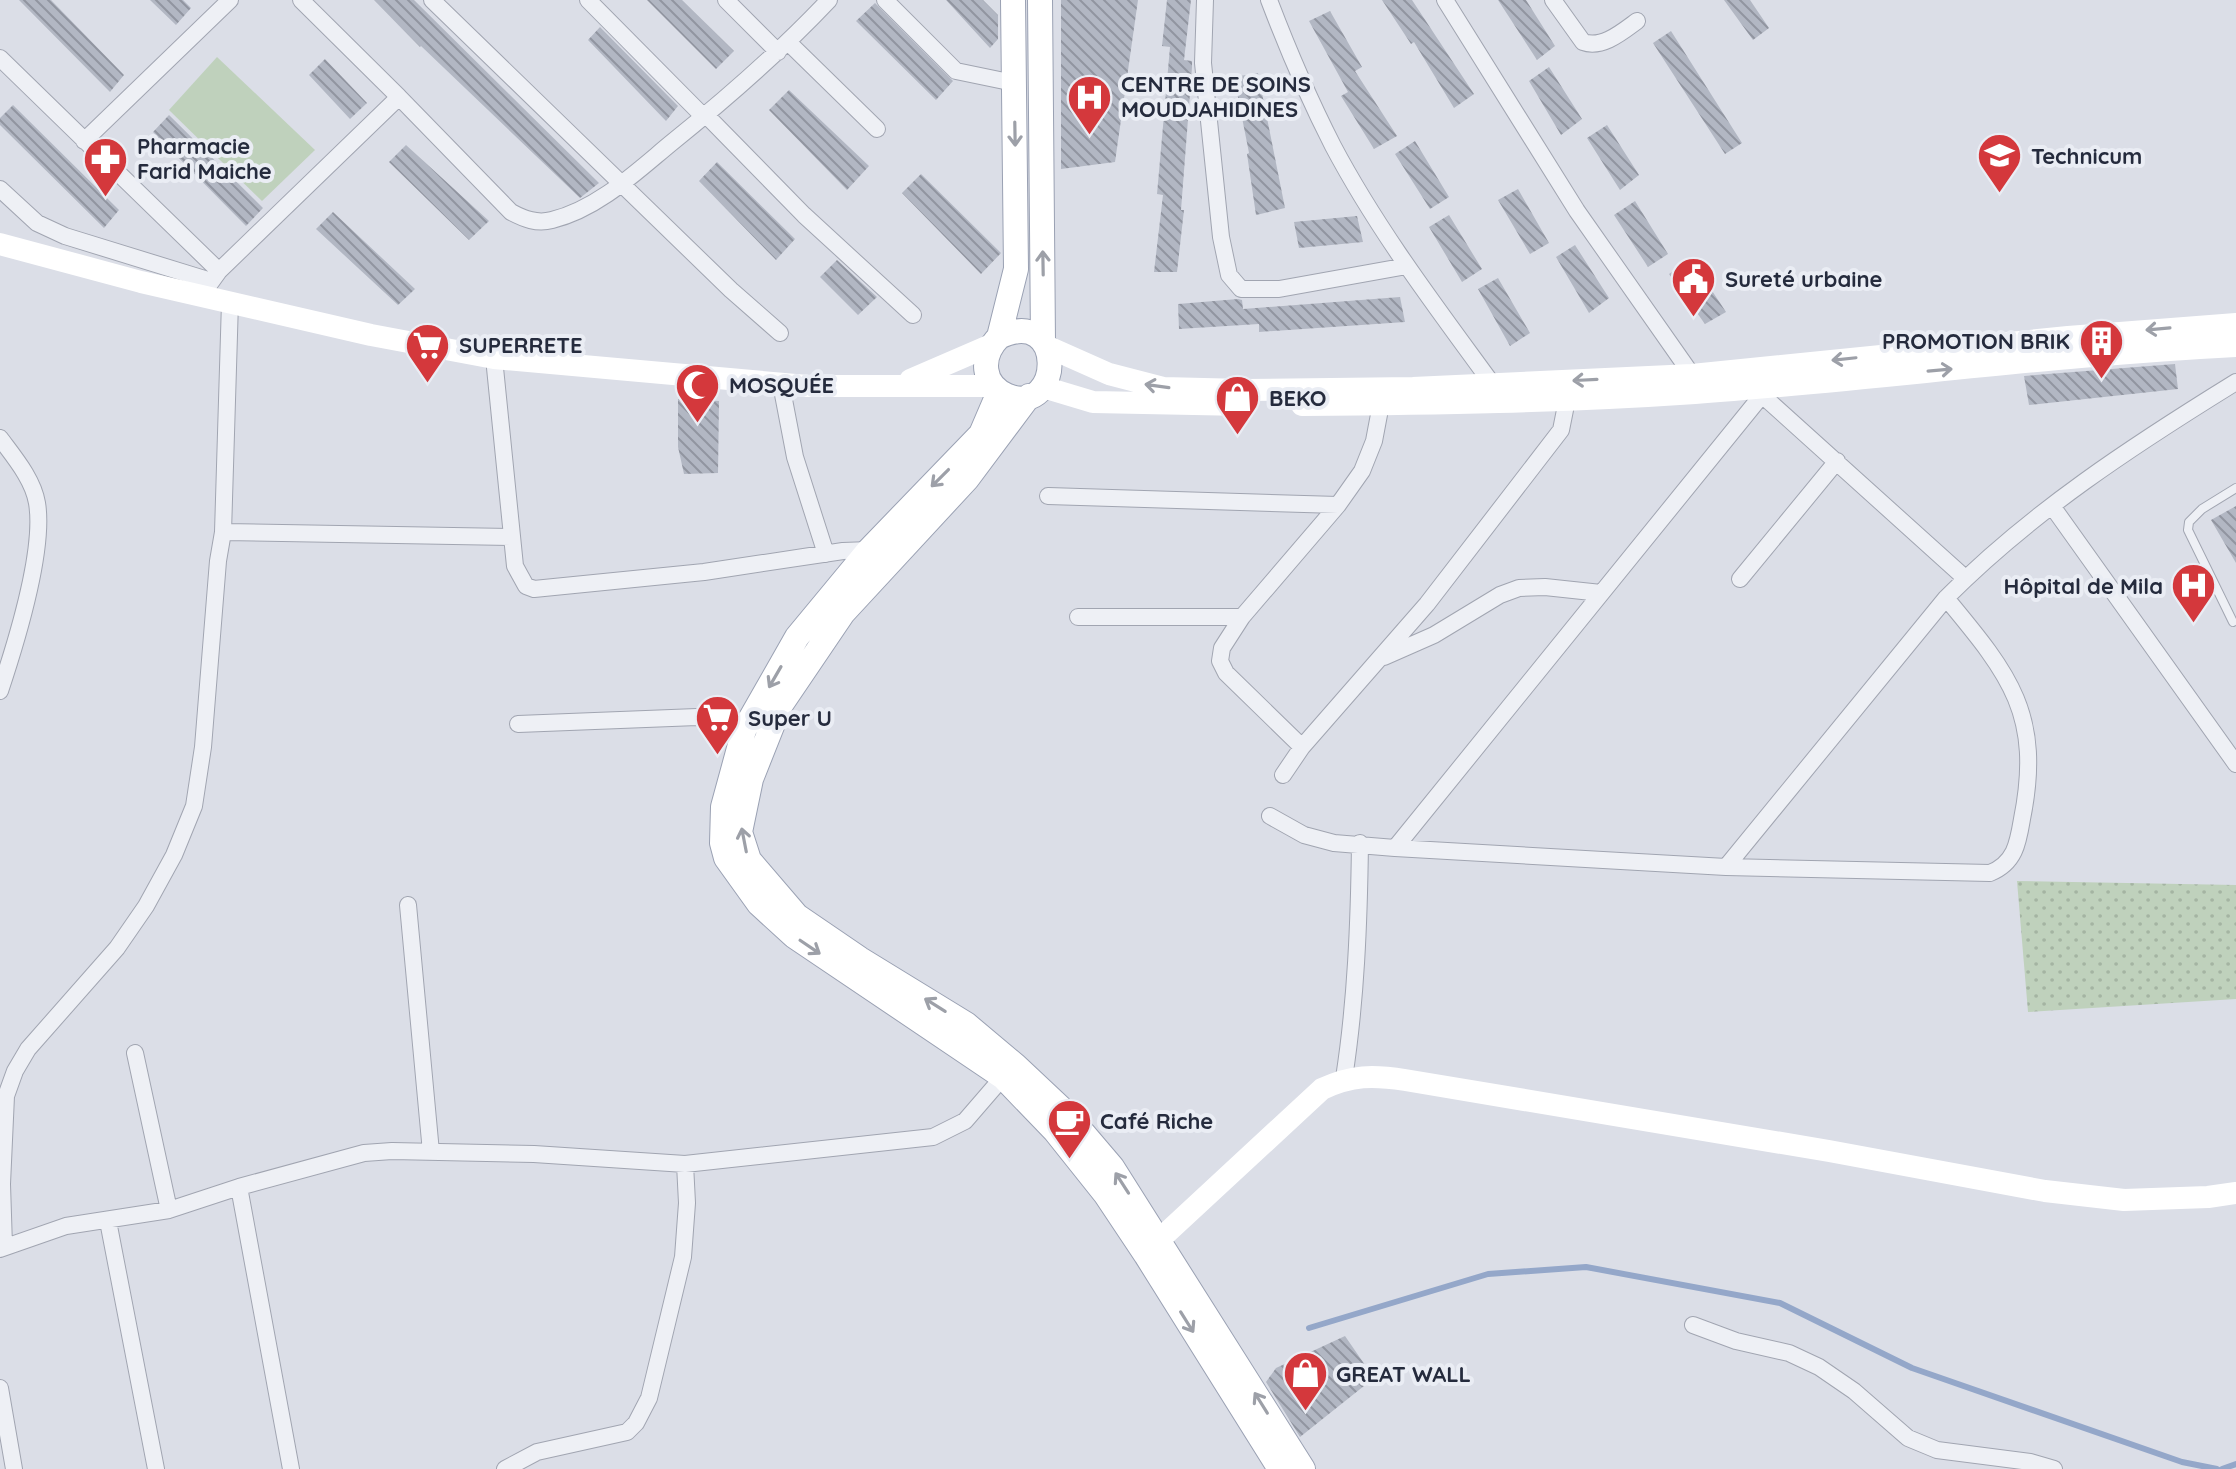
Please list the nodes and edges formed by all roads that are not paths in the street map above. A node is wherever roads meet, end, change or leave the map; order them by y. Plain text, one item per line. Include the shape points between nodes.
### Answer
1 (230, 0) edge
2 (301, 0) edge
3 (432, 0) edge
4 (588, 0) edge
5 (726, 0) edge
6 (829, 0) edge
7 (885, 0) edge
8 (1040, 0) edge
9 (1205, 0) edge
10 (1269, 0) edge
11 (1445, 0) edge
12 (1553, 0) edge
13 (1012, 1) edge
14 (1637, 21) dead end
15 (784, 47) junction
16 (0, 58) edge
17 (1014, 83) junction
18 (399, 97) junction
19 (705, 116) junction
20 (877, 129) dead end
21 (84, 141) junction
22 (622, 184) junction
23 (0, 189) edge
24 (0, 244) edge
25 (1407, 266) junction
26 (211, 283) junction
27 (230, 302) junction
28 (913, 315) dead end
29 (2236, 324) edge
30 (780, 333) dead end
31 (995, 341) junction
32 (1044, 344) junction
33 (2236, 346) edge
34 (494, 358) junction
35 (2236, 382) edge
36 (781, 384) junction
37 (901, 384) junction
38 (1694, 384) junction
39 (1493, 385) junction
40 (995, 389) junction
41 (1761, 391) junction
42 (1036, 392) junction
43 (1567, 400) junction
44 (1381, 404) junction
45 (0, 438) edge
46 (1837, 461) junction
47 (2236, 488) edge
48 (1048, 496) dead end
49 (1338, 505) junction
50 (2052, 506) junction
51 (223, 532) junction
52 (512, 537) junction
53 (869, 550) junction
54 (826, 554) junction
55 (1965, 578) junction
56 (1740, 579) dead end
57 (1601, 593) junction
58 (1946, 598) junction
59 (1078, 617) dead end
60 (1242, 617) junction
61 (2233, 622) dead end
62 (1375, 661) junction
63 (0, 691) edge
64 (518, 724) dead end
65 (744, 730) junction
66 (1302, 747) junction
67 (2236, 764) edge
68 (1283, 775) dead end
69 (1270, 816) dead end
70 (1360, 843) junction
71 (1395, 848) junction
72 (1726, 867) junction
73 (408, 905) dead end
74 (135, 1053) dead end
75 (1003, 1077) junction
76 (1344, 1078) junction
77 (431, 1152) junction
78 (685, 1164) junction
79 (239, 1187) junction
80 (2236, 1193) edge
81 (169, 1210) junction
82 (108, 1221) junction
83 (1152, 1247) junction
84 (2, 1248) edge
85 (1178, 1288) junction
86 (1693, 1325) dead end
87 (0, 1388) edge
88 (14, 1469) edge
89 (156, 1469) edge
90 (291, 1469) edge
91 (505, 1469) edge
92 (1280, 1469) edge
93 (1303, 1469) edge
94 (2054, 1469) edge

1 - 21 street
2 - 18 street
3 - 22 street
4 - 19 street
5 - 15 street
6 - 15 street
7 - 17 street via 956,71
32 -> 8 main road
9 - 25 street via 1203,63 1229,275 1241,289 1279,289
10 - 25 street via 1334,147
11 - 38 street via 1577,211
12 - 14 street via 1589,44 1610,39
13 - 17 main road
15 - 19 street
15 - 20 street
16 - 21 street
17 -> 31 main road via 1016,269
18 - 22 street via 511,212 526,220 550,221 574,212
18 - 26 street
19 - 22 street
19 - 28 street
21 - 26 street
22 - 30 street
23 - 26 street via 37,223 65,236
24 - 26 main road
25 - 39 street
26 - 27 main road
27 - 34 main road
27 - 51 street
29 -> 38 main road via 2068,337
31 - 32 main road via 1021,331
31 - 37 main road
31 - 40 main road via 985,358 985,373
39 -> 32 main road via 1163,388 1109,374
32 - 42 main road via 1050,374
41 -> 33 main road
34 - 36 main road
34 - 52 street
35 - 50 street
36 - 37 main road
36 - 54 street via 795,457
37 - 40 main road
38 -> 39 main road
38 - 41 main road
38 - 43 main road
40 - 42 main road via 1013,398
40 -> 53 main road via 981,434
41 - 46 street
41 - 57 street
42 - 44 main road via 1115,403
83 -> 42 main road via 1112,1167 1066,1113 966,1024 797,916 749,860 740,832 751,779 780,706 843,613 967,479
43 - 44 main road
43 - 62 street via 1561,430 1427,604
44 - 49 street via 1362,471
45 - 63 street via 32,486 38,541
46 - 55 street
46 - 56 street
47 - 61 lane via 2202,509 2188,530
48 - 49 street
49 - 60 street
50 - 55 street
50 - 67 street
51 - 52 street
51 - 84 street via 194,806 146,906 15,1071 6,1096
52 - 54 street via 518,574 534,589
53 - 54 street
53 -> 65 main road via 797,637
55 - 58 street
57 - 62 street via 1519,588
57 - 71 street
58 - 72 street
58 - 72 street via 1990,650 2019,702 2028,766 2012,858 1990,873
59 - 60 street
60 - 66 street via 1222,648 1220,661
62 - 66 street
64 - 65 street via 697,717
65 -> 75 main road via 723,807 722,843 751,894 794,936
66 - 68 street
69 - 70 street via 1304,835
70 - 71 street
70 - 76 street via 1359,924
71 - 72 street
73 - 77 street
74 - 81 street
75 - 78 street via 965,1121 933,1137
75 - 83 main road
76 - 80 main road via 1420,1083 2045,1191 2124,1200
76 - 83 main road via 1304,1104
77 - 78 street
77 - 79 street via 364,1153
78 - 91 street via 683,1257 649,1398 636,1423 627,1432 537,1452
79 - 81 street
79 - 90 street
81 - 82 street
82 - 84 street via 66,1226
82 - 89 street
83 - 85 main road
85 -> 92 main road
93 -> 85 main road
86 - 94 street via 1819,1367 1908,1438 1937,1450
87 - 88 street

